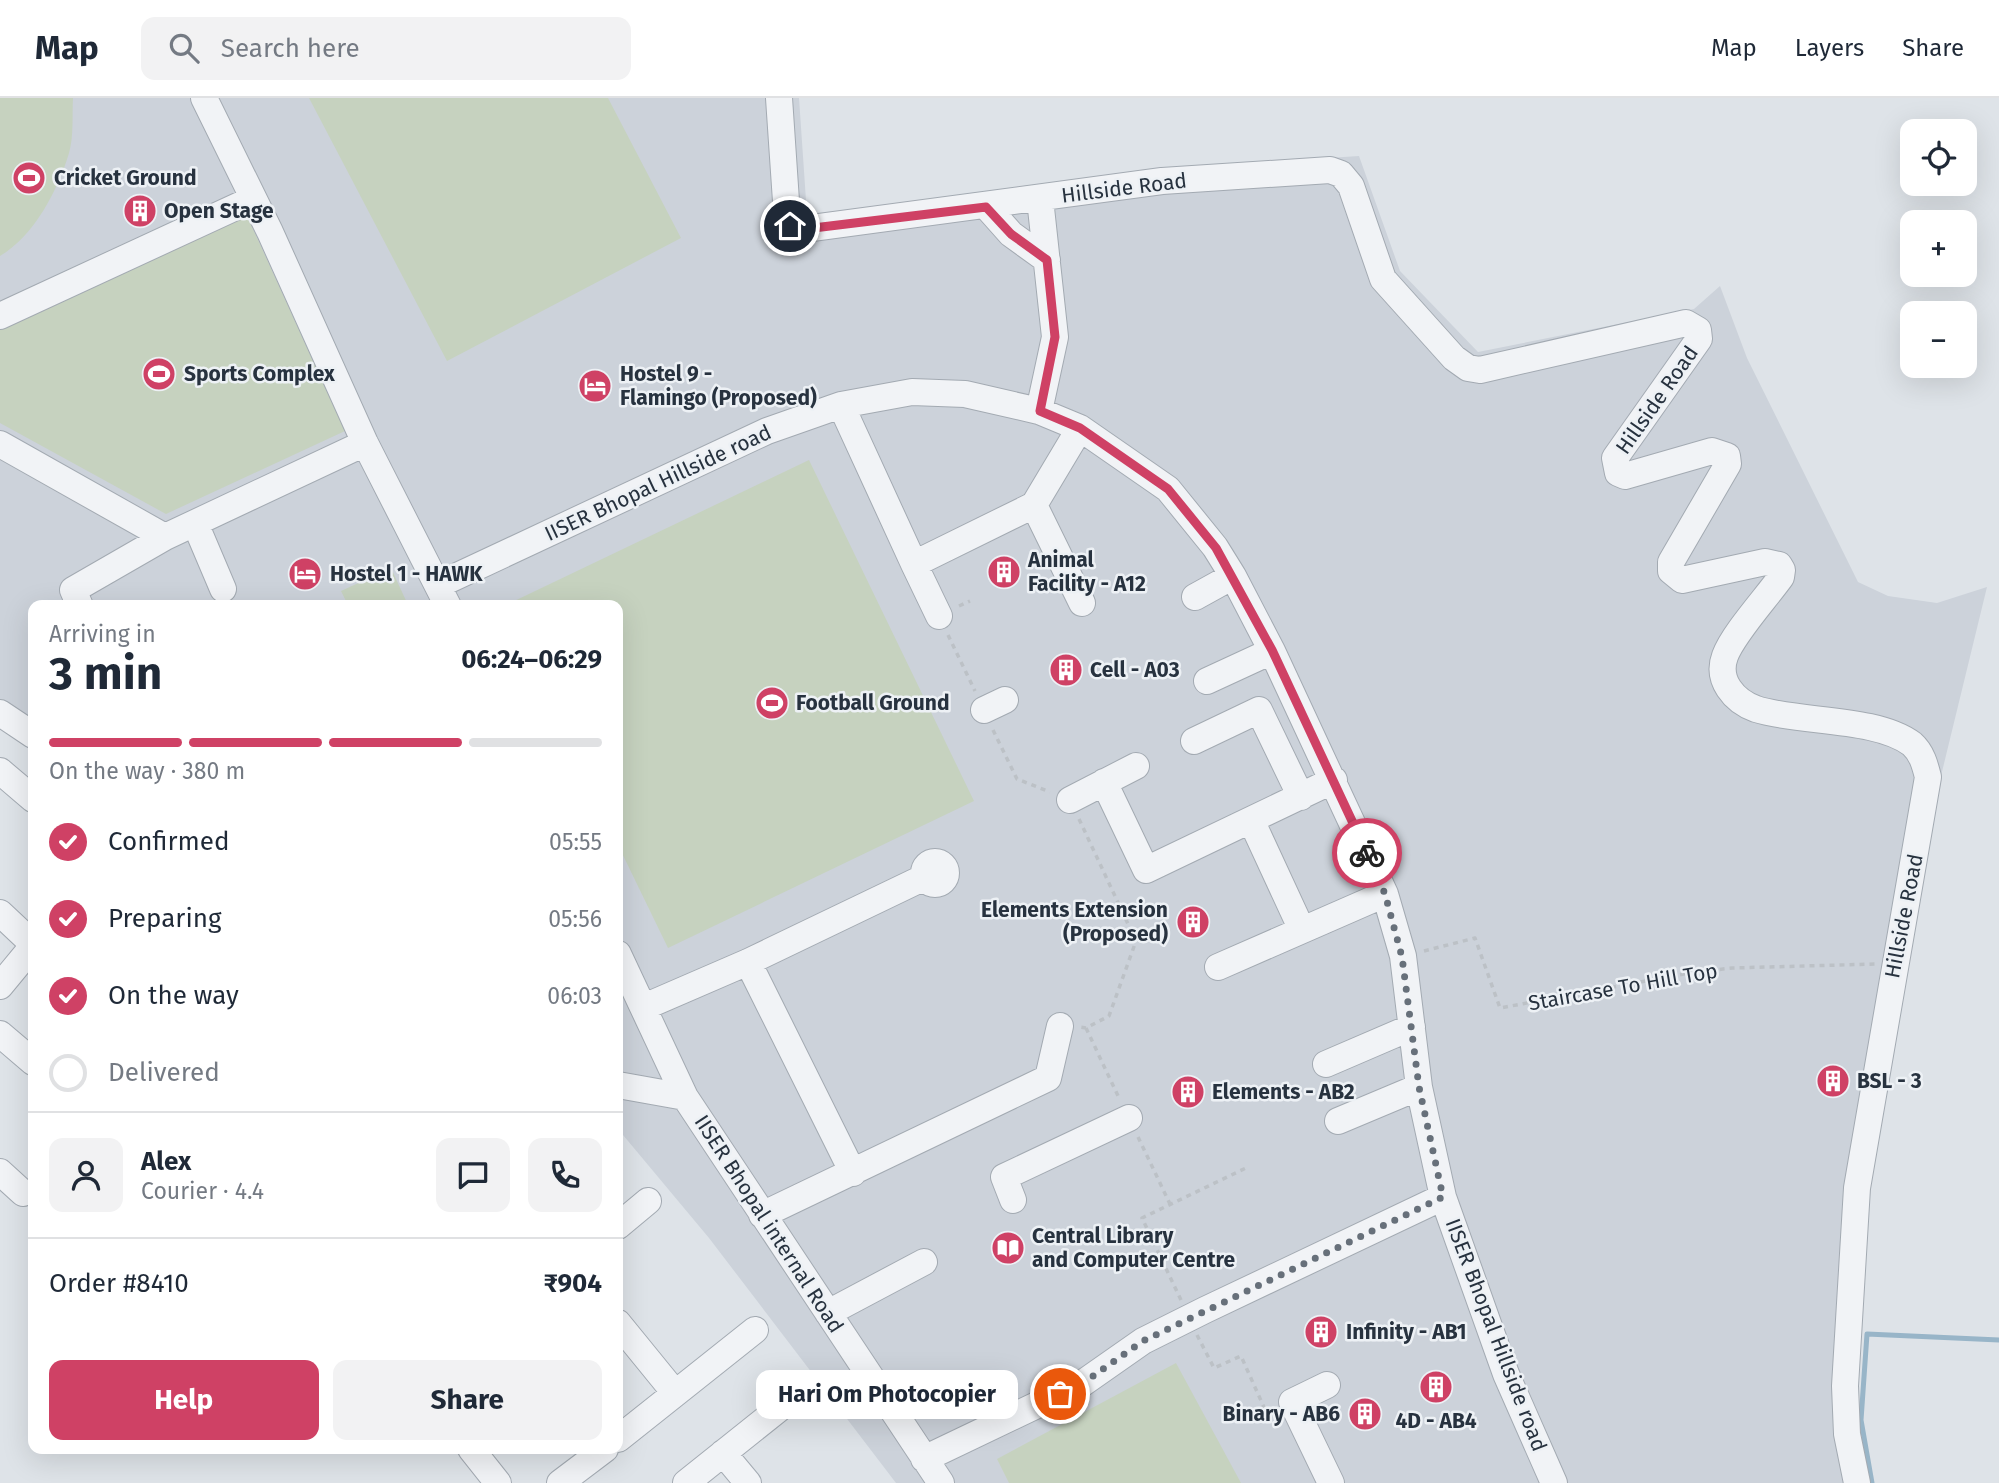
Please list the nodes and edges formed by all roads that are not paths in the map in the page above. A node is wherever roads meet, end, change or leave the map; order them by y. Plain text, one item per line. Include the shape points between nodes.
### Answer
1 (204, 98) edge
2 (779, 98) edge
3 (253, 199) junction
4 (1041, 199) junction
5 (986, 207) junction
6 (1047, 260) junction
7 (0, 316) edge
8 (841, 405) junction
9 (1040, 411) junction
10 (1080, 428) junction
11 (365, 443) junction
12 (0, 444) edge
13 (1034, 505) junction
14 (195, 523) junction
15 (165, 537) junction
16 (914, 564) junction
17 (1233, 576) junction
18 (223, 589) dead end
19 (443, 595) edge
20 (1195, 597) dead end
21 (77, 600) edge
22 (1082, 603) dead end
23 (939, 616) road end
24 (1272, 650) junction
25 (1207, 681) dead end
26 (0, 713) edge
27 (28, 732) edge
28 (1194, 741) dead end
29 (1136, 766) dead end
30 (0, 772) edge
31 (1334, 780) junction
32 (1104, 782) junction
33 (28, 795) edge
34 (1301, 797) junction
35 (1070, 800) road end
36 (1252, 822) junction
37 (925, 877) dead end
38 (1385, 894) junction
39 (0, 913) edge
40 (1301, 928) junction
41 (28, 940) edge
42 (28, 951) edge
43 (748, 962) junction
44 (623, 964) edge
45 (1217, 967) dead end
46 (0, 985) edge
47 (644, 1007) junction
48 (1060, 1026) dead end
49 (1412, 1027) junction
50 (0, 1034) edge
51 (28, 1058) edge
52 (1326, 1064) dead end
53 (623, 1086) edge
54 (1419, 1087) junction
55 (685, 1097) junction
56 (1129, 1118) dead end
57 (1338, 1121) dead end
58 (0, 1172) edge
59 (853, 1173) junction
60 (23, 1193) dead end
61 (1443, 1197) junction
62 (1013, 1200) dead end
63 (648, 1201) dead end
64 (762, 1215) junction
65 (623, 1222) edge
66 (924, 1262) dead end
67 (828, 1313) junction
68 (623, 1329) edge
69 (755, 1331) dead end
70 (1327, 1385) dead end
71 (675, 1393) junction
72 (796, 1395) dead end
73 (623, 1435) edge
74 (723, 1453) junction
75 (475, 1454) edge
76 (591, 1454) edge
77 (924, 1459) junction
78 (498, 1483) edge
79 (560, 1483) edge
80 (686, 1483) edge
81 (748, 1483) edge
82 (941, 1483) edge
83 (1331, 1483) edge
84 (1553, 1483) edge
85 (1857, 1483) edge

1 - 3 street
2 - 5 street, Hillside Road via 787,216 797,230
3 - 7 street
3 - 11 street
4 - 5 street, Hillside Road
4 - 6 street
4 - 85 street, Hillside Road via 1162,181 1336,172 1350,186 1386,285 1454,358 1473,370 1686,323 1695,326 1699,339 1615,458 1616,468 1625,476 1712,451 1727,456 1728,464 1671,562 1671,571 1682,580 1765,562 1782,570 1725,654 1721,671 1728,690 1756,709 1891,732 1914,746 1925,761 1924,811 1857,1188 1845,1386 1847,1434
5 - 6 street via 1011,234
6 - 9 street via 1055,337
8 - 9 street, IISER Bhopal Hillside road via 912,392 965,394
8 - 16 street
8 - 19 street, IISER Bhopal Hillside road via 766,431
9 - 10 street, IISER Bhopal Hillside road
10 - 13 street
10 - 17 street, IISER Bhopal Hillside road via 1168,489
11 - 14 street
11 - 19 street
12 - 15 street
13 - 16 street
13 - 22 street
14 - 15 street
14 - 18 street
15 - 21 street via 73,590
16 - 23 street
17 - 20 street
17 - 24 street, IISER Bhopal Hillside road
24 - 25 street
24 - 31 street, IISER Bhopal Hillside road
26 - 27 street
28 - 34 street via 1259,710
29 - 32 street
30 - 33 street
31 - 34 street
31 - 38 street, IISER Bhopal Hillside road
32 - 35 street
32 - 36 street via 1146,870
34 - 36 street
36 - 40 street
37 - 43 street
38 - 40 street
38 - 49 street, IISER Bhopal Hillside road via 1402,957
39 - 41 street
40 - 45 street
42 - 46 street
43 - 47 street
43 - 59 street
44 - 47 street, IISER Bhopal internal Road
47 - 55 street, IISER Bhopal internal Road
48 - 59 street via 1048,1078
49 - 52 street
49 - 54 street, IISER Bhopal Hillside road
50 - 51 street
53 - 55 street
54 - 57 street
54 - 61 street, IISER Bhopal Hillside road
55 - 64 street, IISER Bhopal internal Road
56 - 62 street via 1004,1177
58 - 60 street
59 - 64 street
61 - 77 street via 1143,1341 1083,1383
61 - 84 street, IISER Bhopal Hillside road via 1506,1374
63 - 65 street
64 - 67 street, IISER Bhopal internal Road
66 - 67 street
67 - 77 street, IISER Bhopal internal Road
68 - 71 street
69 - 71 street
70 - 83 street via 1292,1402 1311,1454
71 - 73 street
72 - 74 street
74 - 80 street
74 - 81 street
75 - 78 street
76 - 79 street
77 - 82 street, IISER Bhopal internal Road

